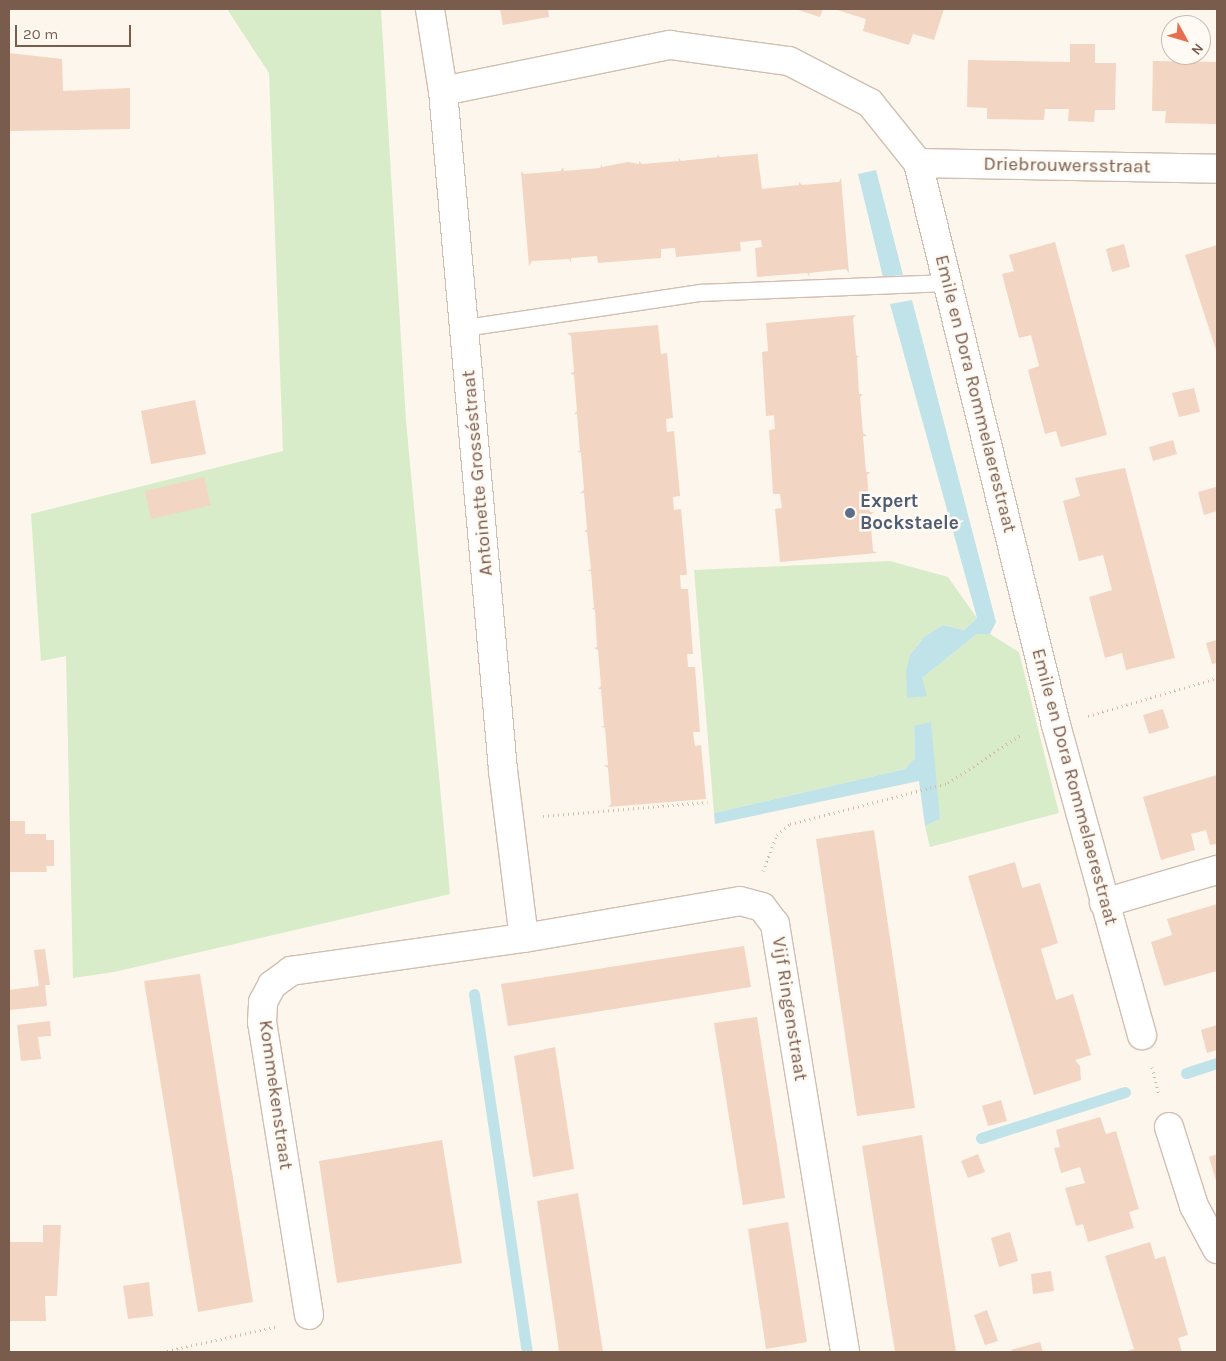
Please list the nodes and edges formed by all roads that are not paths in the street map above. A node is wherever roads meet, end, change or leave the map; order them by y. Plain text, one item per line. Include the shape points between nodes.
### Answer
1 (430, 9) edge
2 (443, 91) junction
3 (918, 163) junction
4 (1217, 169) edge
5 (947, 283) junction
6 (466, 328) junction
7 (1217, 870) edge
8 (1104, 903) junction
9 (524, 938) junction
10 (1142, 1035) road end
11 (1169, 1127) road end
12 (1217, 1249) edge
13 (309, 1315) road end
14 (845, 1352) edge

1 - 2 street, Antoinette Grosséstraat
2 - 3 street, Emile en Dora Rommelaerestraat via 670,45 789,61 870,103
2 - 6 street, Antoinette Grosséstraat
3 - 4 street, Driebrouwersstraat
3 - 5 street, Emile en Dora Rommelaerestraat
5 - 6 lane via 701,293
5 - 8 street, Emile en Dora Rommelaerestraat
6 - 9 street, Antoinette Grosséstraat via 503,770
7 - 8 street
8 - 10 street, Emile en Dora Rommelaerestraat
9 - 13 street, Kommekenstraat via 291,971 272,985 263,1002 262,1023
9 - 14 street, Vijf Ringenstraat via 740,901 762,907 775,924
11 - 12 street via 1194,1206

